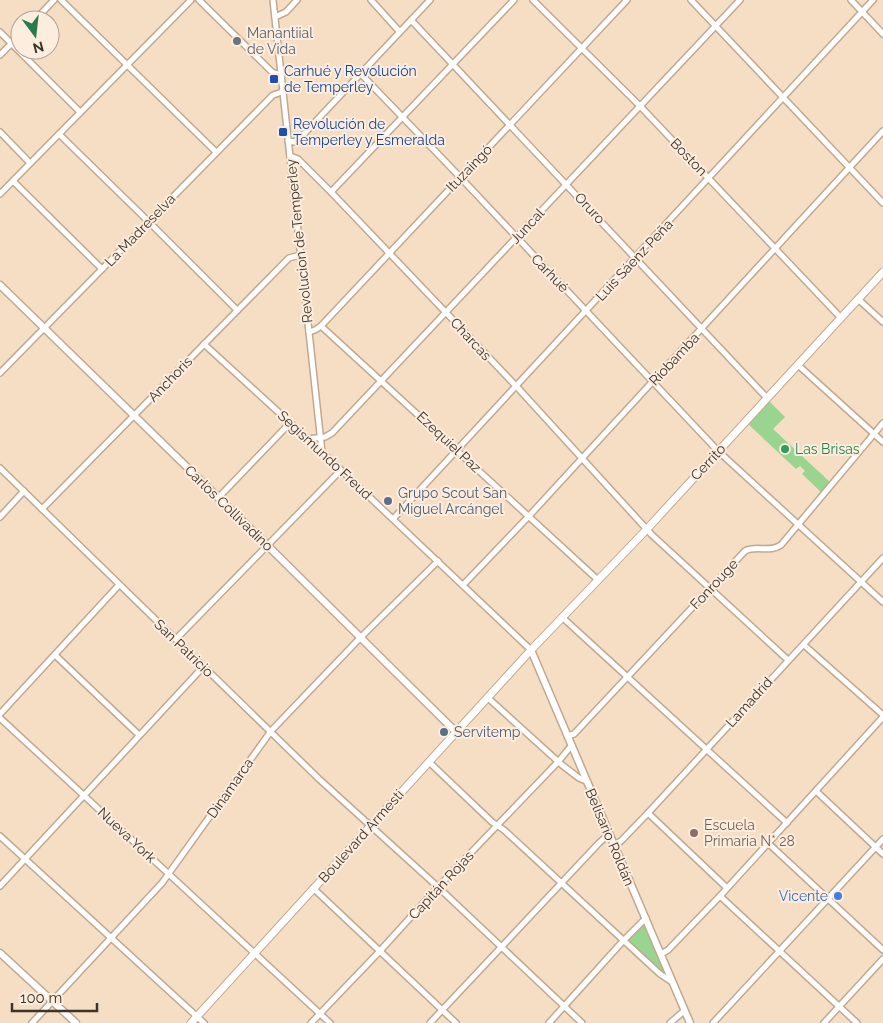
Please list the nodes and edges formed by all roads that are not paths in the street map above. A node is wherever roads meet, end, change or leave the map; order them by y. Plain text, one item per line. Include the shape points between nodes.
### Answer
1 (54, 0) edge
2 (61, 0) edge
3 (191, 0) edge
4 (199, 0) edge
5 (273, 0) edge
6 (298, 0) edge
7 (370, 0) edge
8 (430, 0) edge
9 (514, 0) edge
10 (533, 0) edge
11 (627, 0) edge
12 (691, 0) edge
13 (740, 0) edge
14 (851, 0) edge
15 (873, 0) edge
16 (44, 10) edge
17 (862, 12) junction
18 (275, 17) junction
19 (411, 20) junction
20 (716, 26) junction
21 (399, 31) junction
22 (0, 32) edge
23 (883, 34) edge
24 (10, 42) edge
25 (10, 46) edge
26 (582, 48) junction
27 (0, 55) edge
28 (28, 60) edge
29 (454, 64) junction
30 (128, 65) junction
31 (360, 74) junction
32 (281, 75) junction
33 (282, 92) junction
34 (783, 97) junction
35 (640, 106) junction
36 (80, 112) junction
37 (403, 117) junction
38 (511, 124) junction
39 (883, 131) edge
40 (0, 132) edge
41 (59, 134) junction
42 (288, 142) junction
43 (216, 152) junction
44 (290, 156) junction
45 (30, 162) junction
46 (849, 168) junction
47 (460, 177) junction
48 (710, 178) junction
49 (13, 181) junction
50 (567, 184) junction
51 (331, 192) junction
52 (0, 194) edge
53 (883, 203) edge
54 (148, 221) junction
55 (517, 238) junction
56 (776, 248) junction
57 (389, 252) junction
58 (300, 255) junction
59 (636, 258) junction
60 (102, 269) junction
61 (883, 272) edge
62 (0, 286) edge
63 (858, 299) junction
64 (237, 310) junction
65 (587, 311) junction
66 (446, 312) junction
67 (841, 318) junction
68 (883, 322) edge
69 (321, 326) junction
70 (44, 328) junction
71 (702, 328) junction
72 (309, 332) junction
73 (204, 344) junction
74 (798, 365) junction
75 (0, 373) edge
76 (382, 380) junction
77 (652, 382) junction
78 (517, 387) junction
79 (767, 398) junction
80 (134, 417) junction
81 (290, 423) junction
82 (883, 423) edge
83 (874, 434) junction
84 (321, 437) junction
85 (307, 438) junction
86 (883, 442) edge
87 (458, 450) junction
88 (718, 451) junction
89 (322, 452) junction
90 (581, 459) junction
91 (0, 468) edge
92 (341, 470) junction
93 (24, 492) junction
94 (218, 498) junction
95 (42, 509) junction
96 (529, 516) junction
97 (0, 517) edge
98 (393, 519) junction
99 (799, 524) junction
100 (646, 529) junction
101 (268, 546) junction
102 (883, 558) edge
103 (438, 562) junction
104 (598, 580) junction
105 (860, 582) junction
106 (120, 585) junction
107 (463, 585) junction
108 (711, 588) junction
109 (883, 602) edge
110 (563, 618) junction
111 (360, 638) junction
112 (176, 639) junction
113 (804, 645) junction
114 (531, 650) junction
115 (55, 655) junction
116 (788, 660) junction
117 (203, 667) junction
118 (628, 677) junction
119 (488, 698) junction
120 (0, 714) edge
121 (883, 716) edge
122 (0, 718) edge
123 (271, 731) junction
124 (456, 732) junction
125 (139, 735) junction
126 (567, 736) junction
127 (571, 746) junction
128 (706, 749) junction
129 (429, 762) junction
130 (558, 762) junction
131 (586, 781) junction
132 (816, 791) junction
133 (84, 795) junction
134 (648, 813) junction
135 (787, 823) junction
136 (370, 826) junction
137 (498, 826) junction
138 (610, 834) junction
139 (0, 836) edge
140 (883, 839) edge
141 (768, 843) junction
142 (614, 845) junction
143 (876, 847) junction
144 (883, 854) edge
145 (25, 859) junction
146 (170, 874) junction
147 (561, 883) junction
148 (0, 886) edge
149 (438, 887) junction
150 (313, 888) junction
151 (727, 888) junction
152 (720, 896) junction
153 (827, 899) junction
154 (646, 918) junction
155 (112, 939) junction
156 (623, 941) junction
157 (502, 946) junction
158 (883, 950) edge
159 (779, 951) junction
160 (0, 952) edge
161 (255, 952) junction
162 (379, 952) junction
163 (661, 954) junction
164 (883, 959) edge
165 (672, 982) junction
166 (52, 1001) junction
167 (564, 1006) junction
168 (839, 1006) junction
169 (442, 1010) junction
170 (684, 1011) junction
171 (320, 1013) junction
172 (197, 1016) junction
173 (32, 1023) edge
174 (76, 1023) edge
175 (191, 1023) edge
176 (204, 1023) edge
177 (311, 1023) edge
178 (330, 1023) edge
179 (430, 1023) edge
180 (456, 1023) edge
181 (549, 1023) edge
182 (582, 1023) edge
183 (670, 1023) edge
184 (690, 1023) edge
185 (713, 1023) edge
186 (824, 1023) edge
187 (857, 1023) edge

1 - 16 street
2 - 30 street
3 - 30 street
4 - 32 street via 272,72
5 - 18 street, Revolucion de Temperley
6 - 18 street via 286,12
7 - 21 street
8 - 19 street
9 - 29 street
10 - 26 street, Boston
11 - 26 street, Ituzaingó
12 - 20 street
13 - 20 street, Juncal
14 - 17 street
15 - 17 street, Luis Sáenz Peña
17 - 23 street
17 - 34 street, Luis Sáenz Peña
18 - 32 street, Revolucion de Temperley
19 - 21 street
19 - 29 street, Oruro
20 - 34 street
20 - 35 street, Juncal
21 - 31 street
22 - 24 street
25 - 27 street
26 - 35 street, Boston
26 - 38 street, Ituzaingó
28 - 36 street
29 - 37 street
29 - 38 street, Oruro
30 - 36 street
30 - 43 street
31 - 37 street, Carhué
31 - 42 street via 300,138
32 - 33 street, Revolucion de Temperley
33 - 42 street, Revolucion de Temperley
33 - 43 street, La Madreselva via 272,95
34 - 46 street
34 - 48 street, Luis Sáenz Peña
35 - 48 street, Boston
35 - 50 street, Juncal
36 - 41 street
37 - 47 street, Carhué
37 - 51 street
38 - 47 street, Ituzaingó
38 - 50 street, Oruro
39 - 46 street, Riobamba
40 - 45 street
41 - 45 street
41 - 54 street
42 - 44 street, Revolucion de Temperley
43 - 54 street, La Madreselva
44 - 51 street, Charcas via 298,159
44 - 58 street, Revolucion de Temperley
45 - 49 street
46 - 53 street
46 - 56 street, Riobamba
47 - 55 street, Carhué
47 - 57 street, Ituzaingó
48 - 56 street, Boston
48 - 59 street, Luis Sáenz Peña
49 - 52 street
49 - 60 street
50 - 55 street, Juncal
50 - 59 street, Oruro
51 - 57 street, Charcas
54 - 60 street, La Madreselva
54 - 64 street
55 - 65 street, Carhué
55 - 66 street, Juncal
56 - 67 street, Boston
56 - 71 street, Riobamba
57 - 66 street, Charcas
57 - 69 street, Ituzaingó
58 - 64 street, Anchoris via 289,258
58 - 72 street, Revolucion de Temperley
59 - 65 street, Luis Sáenz Peña
59 - 71 street, Oruro
60 - 70 street, La Madreselva
61 - 63 main road, Cerrito
62 - 70 street, Carlos Collivadino
63 - 67 main road, Cerrito
63 - 68 street
64 - 73 street, Anchoris
65 - 77 street, Carhué
65 - 78 street, Luis Sáenz Peña
66 - 76 street, Juncal
66 - 78 street, Charcas
67 - 74 main road, Cerrito
69 - 72 street, Ituzaingó
69 - 76 street, Ezequiel Paz
70 - 75 street, La Madreselva
70 - 80 street, Carlos Collivadino
71 - 77 street, Riobamba
71 - 79 street, Oruro
72 - 84 street, Revolucion de Temperley
73 - 80 street, Anchoris
73 - 81 street, Segismundo Freud
74 - 79 main road, Cerrito
74 - 83 street
76 - 84 street, Juncal via 332,433
76 - 87 street, Ezequiel Paz
77 - 88 street, Carhué
77 - 90 street, Riobamba
78 - 87 street, Luis Sáenz Peña
78 - 90 street, Charcas
79 - 88 main road, Cerrito
80 - 94 street, Carlos Collivadino
80 - 95 street, Anchoris
81 - 85 street, Segismundo Freud
81 - 94 street
82 - 83 street, Fonrouge
83 - 86 street
83 - 99 street, Fonrouge
84 - 85 street
84 - 89 street, Revolucion de Temperley
85 - 89 street, Segismundo Freud
87 - 96 street, Ezequiel Paz
87 - 98 street, Luis Sáenz Peña
88 - 99 street, Carhué
88 - 100 main road, Cerrito
89 - 92 street, Segismundo Freud
90 - 96 street, Riobamba
90 - 100 street, Charcas
91 - 93 street, San Patricio
92 - 98 street, Segismundo Freud
92 - 101 street
93 - 95 street, San Patricio
93 - 97 street
94 - 101 street, Carlos Collivadino
95 - 106 street, San Patricio
96 - 104 street, Ezequiel Paz
96 - 107 street, Riobamba
98 - 103 street, Segismundo Freud
99 - 105 street, Carhué
99 - 108 street, Fonrouge via 777,548 745,551
100 - 104 main road, Cerrito
100 - 108 street, Charcas
101 - 111 street, Carlos Collivadino
101 - 112 street
102 - 105 street, Lamadrid
103 - 107 street, Segismundo Freud
103 - 111 street, Dinamarca
104 - 110 main road, Cerrito
105 - 109 street, Carhué
105 - 113 street, Lamadrid
106 - 112 street, San Patricio
106 - 115 street
107 - 114 street, Segismundo Freud
108 - 116 street, Charcas
108 - 118 street, Fonrouge
110 - 114 main road, Cerrito
110 - 118 street
111 - 123 street, Dinamarca
111 - 124 street, Carlos Collivadino
112 - 117 street, San Patricio
113 - 116 street, Lamadrid
113 - 121 street
114 - 119 main road, Boulevard Armesti
114 - 126 street, Belisario Roldán
115 - 120 street
115 - 125 street
116 - 128 street, Lamadrid
117 - 123 street, San Patricio
117 - 125 street
118 - 126 street, Fonrouge via 574,734
118 - 128 street
119 - 124 main road, Boulevard Armesti
119 - 130 street
121 - 132 street
122 - 133 street, Nueva York
123 - 136 street, San Patricio
123 - 146 street, Dinamarca
124 - 129 main road, Boulevard Armesti
125 - 133 street
126 - 127 street, Belisario Roldán
127 - 130 street, Capitán Rojas
127 - 131 street, Belisario Roldán
128 - 134 street, Lamadrid
128 - 135 street
129 - 136 main road, Boulevard Armesti
129 - 137 street
130 - 131 street
130 - 137 street, Capitán Rojas
131 - 138 street, Belisario Roldán
132 - 135 street
132 - 143 street
133 - 145 street
133 - 146 street, Nueva York
134 - 142 street, Lamadrid via 622,841
134 - 151 street
135 - 141 street
136 - 149 street, San Patricio
136 - 150 main road, Boulevard Armesti
137 - 147 street
137 - 149 street, Capitán Rojas
138 - 142 street, Belisario Roldán
138 - 147 street
139 - 145 street
140 - 143 street
141 - 151 street
141 - 153 street
142 - 154 street, Belisario Roldán
143 - 144 street
143 - 153 street
145 - 148 street
145 - 155 street
146 - 155 street, Dinamarca
146 - 161 street, Nueva York
147 - 156 street
147 - 157 street
149 - 157 street, San Patricio
149 - 162 street, Capitán Rojas
150 - 161 main road, Boulevard Armesti
150 - 162 street
151 - 152 street
152 - 159 street
152 - 163 street
153 - 158 street
153 - 159 street
154 - 156 street
154 - 163 street, Belisario Roldán
155 - 166 street, Dinamarca
155 - 172 street
156 - 165 street
156 - 167 street
157 - 167 street, San Patricio
157 - 169 street
159 - 168 street
159 - 185 street
160 - 166 street
161 - 171 street, Nueva York
161 - 172 main road, Boulevard Armesti
162 - 169 street
162 - 171 street, Capitán Rojas
163 - 165 street, Belisario Roldán
164 - 168 street
165 - 170 street, Belisario Roldán
166 - 173 street, Dinamarca
166 - 174 street
167 - 181 street
167 - 182 street, San Patricio
168 - 186 street
168 - 187 street
169 - 179 street
169 - 180 street
170 - 183 street
170 - 184 street, Belisario Roldán
171 - 177 street, Capitán Rojas
171 - 178 street, Nueva York
172 - 175 main road, Boulevard Armesti
172 - 176 street

